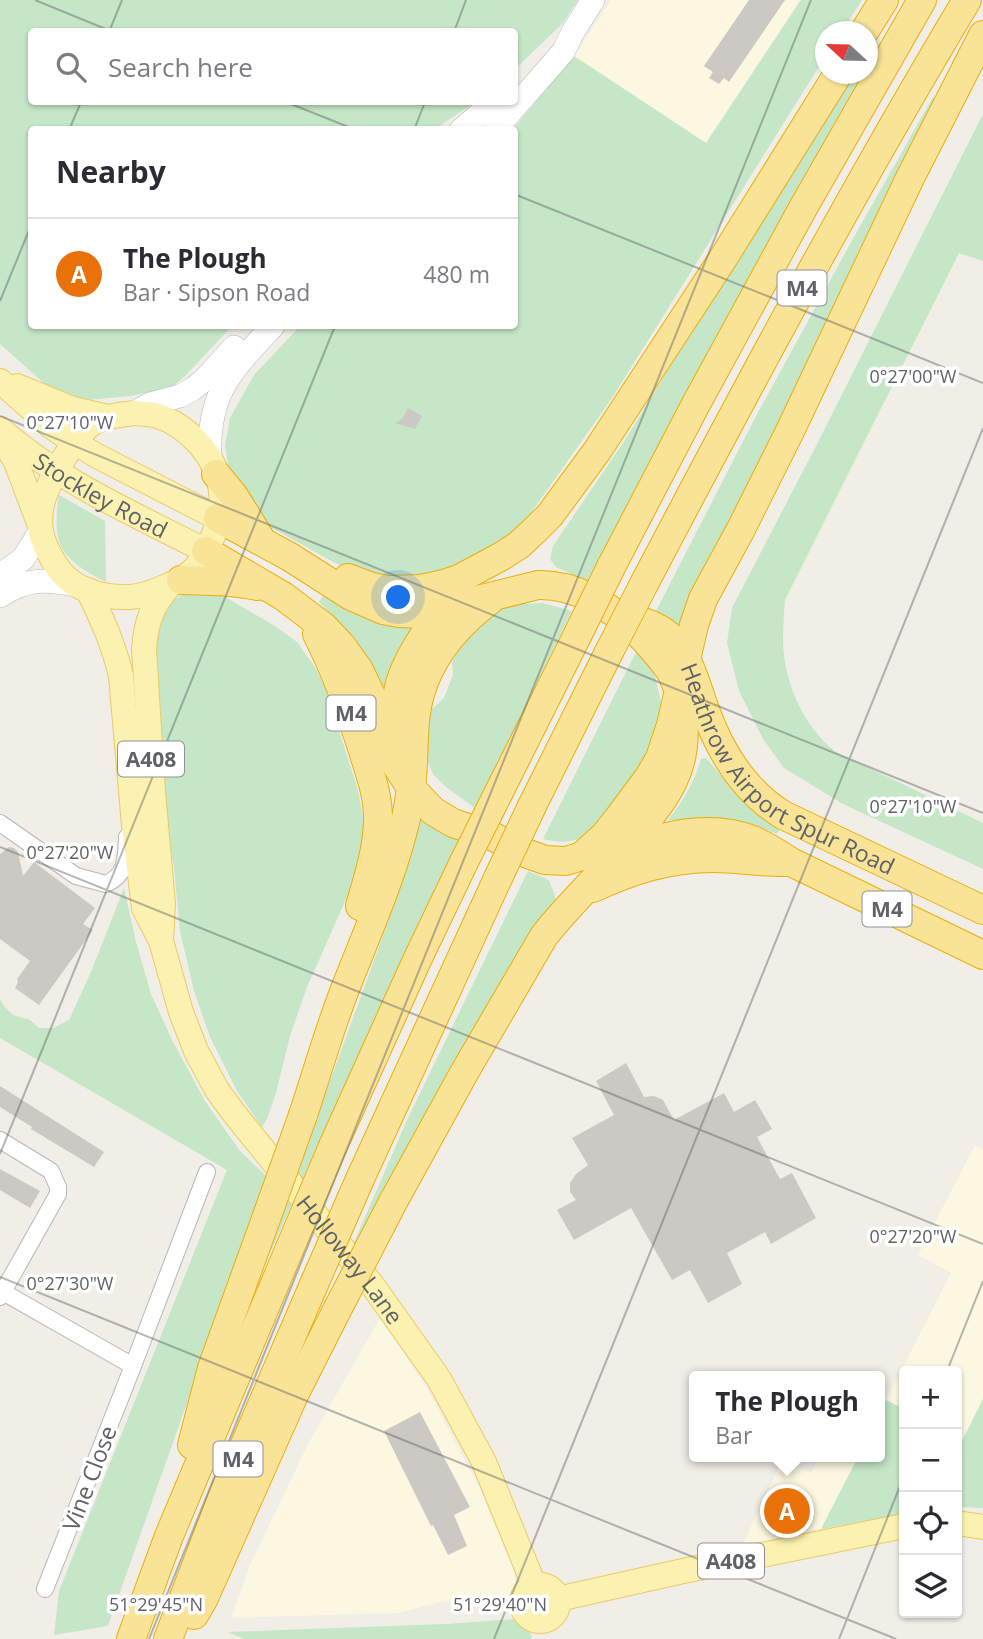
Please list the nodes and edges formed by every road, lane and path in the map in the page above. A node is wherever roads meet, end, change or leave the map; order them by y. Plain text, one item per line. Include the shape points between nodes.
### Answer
1 (593, 0) edge
2 (884, 0) edge
3 (922, 0) edge
4 (967, 0) edge
5 (871, 21) edge
6 (574, 30) junction
7 (983, 35) edge
8 (518, 82) edge
9 (832, 84) edge
10 (518, 104) edge
11 (490, 105) edge
12 (517, 105) edge
13 (466, 126) edge
14 (498, 126) edge
15 (251, 329) edge
16 (270, 329) edge
17 (0, 380) edge
18 (134, 414) junction
19 (108, 417) junction
20 (0, 431) edge
21 (74, 442) junction
22 (597, 451) junction
23 (213, 466) junction
24 (55, 471) junction
25 (218, 518) junction
26 (40, 528) junction
27 (741, 529) junction
28 (261, 540) junction
29 (206, 551) junction
30 (290, 557) junction
31 (0, 575) edge
32 (176, 582) junction
33 (82, 588) junction
34 (274, 589) junction
35 (0, 596) edge
36 (495, 596) junction
37 (448, 608) junction
38 (610, 610) junction
39 (304, 612) junction
40 (686, 660) junction
41 (678, 690) junction
42 (130, 762) junction
43 (412, 775) junction
44 (0, 823) edge
45 (625, 848) junction
46 (582, 856) junction
47 (791, 862) junction
48 (886, 864) junction
49 (581, 893) junction
50 (983, 910) edge
51 (161, 941) junction
52 (983, 955) edge
53 (348, 981) junction
54 (0, 1140) edge
55 (206, 1172) dead end
56 (1, 1295) edge
57 (133, 1366) junction
58 (962, 1523) edge
59 (899, 1527) edge
60 (983, 1527) edge
61 (169, 1536) junction
62 (534, 1585) junction
63 (45, 1590) dead end
64 (558, 1599) junction
65 (544, 1630) edge
66 (131, 1639) edge
67 (168, 1639) edge
68 (181, 1639) edge

1 - 6 street
2 - 5 highway
3 - 61 highway, M4, bridge via 696,404 464,862 333,1146
4 - 67 highway, M4, bridge via 737,406 532,806 360,1179 224,1493
6 - 8 street
6 - 10 street via 563,52
7 - 27 highway, M4
9 - 22 highway, M4
11 - 13 street
12 - 14 street
15 - 18 street via 193,389
16 - 23 street via 228,377 219,395 210,424
17 - 19 main road via 73,409
17 - 21 main road, Stockley Road
18 - 19 main road
18 - 23 main road via 175,423 189,433
19 - 21 main road via 92,424
20 - 24 main road, Stockley Road / A408
20 - 26 main road, A408
21 - 24 main road
21 - 25 main road, Stockley Road
22 - 30 highway, M4 via 536,530 502,556 459,579 388,590
22 - 37 highway, M4 via 577,500 550,536 517,564
23 - 25 main road, A408 via 221,489
23 - 28 highway, M4
24 - 26 main road via 45,491
24 - 29 main road, Stockley Road / A408
25 - 28 highway, M4
25 - 29 main road, A408
26 - 31 street via 23,559
26 - 33 main road, A408 via 57,567
27 - 40 highway, M4 via 703,599
27 - 48 highway, M4 via 707,632 710,672 725,710 751,763 771,784
28 - 30 highway, M4
29 - 32 main road, A408 via 191,573
29 - 34 highway, M4
30 - 37 highway, M4 via 383,610 421,614
32 - 33 main road, A408 via 130,598
32 - 34 highway, M4 via 241,582
32 - 51 main road, Holloway Lane / A408 via 148,620 144,649 163,904
33 - 35 street via 41,580
33 - 42 main road, Holloway Lane / A408 via 116,653
34 - 39 highway, M4
36 - 37 highway, M4
36 - 38 highway, M4 via 549,584 578,592
36 - 43 highway, M4 via 471,614 429,671 415,716
37 - 43 highway, M4 via 420,643 397,698 398,726
38 - 40 highway, Heathrow Airport Spur Road / M4 via 662,630
38 - 41 highway, M4 via 652,648
39 - 43 highway, M4 via 324,627 359,670 393,760
39 - 53 highway, M4 via 343,692 376,797 376,846 352,936
40 - 41 highway, M4
40 - 48 highway, Heathrow Airport Spur Road / M4 via 725,754 751,789 783,815
41 - 45 highway, M4 via 685,733 679,766 656,809
41 - 46 highway, M4 via 660,758 605,835
42 - 44 street via 127,851 120,875 113,881 106,884 76,876
42 - 51 main road, Holloway Lane / A408 via 144,908
43 - 46 highway, M4 via 427,806 461,826 545,860 566,862
43 - 53 highway, M4 via 393,864
45 - 46 highway, Heathrow Airport Spur Road / M4
45 - 47 highway, Heathrow Airport Spur Road / M4 via 673,834 719,832 750,839
45 - 49 highway, M4
47 - 49 highway, M4 via 678,861 631,871
47 - 52 highway, Heathrow Airport Spur Road / M4
48 - 50 highway, Heathrow Airport Spur Road / M4
49 - 68 highway, M4, bridge via 527,964 393,1202
51 - 62 main road, Holloway Lane / A408 via 196,1051 217,1090 373,1286 439,1378 484,1462
53 - 61 highway, M4, bridge via 212,1368
54 - 56 street via 51,1171 58,1186 58,1194
55 - 57 street, Vine Close
56 - 57 street
57 - 63 street, Vine Close
58 - 60 main road
59 - 64 main road, A408
61 - 66 highway, M4
62 - 64 main road via 547,1585
62 - 65 main road via 523,1595 523,1611
64 - 65 main road

